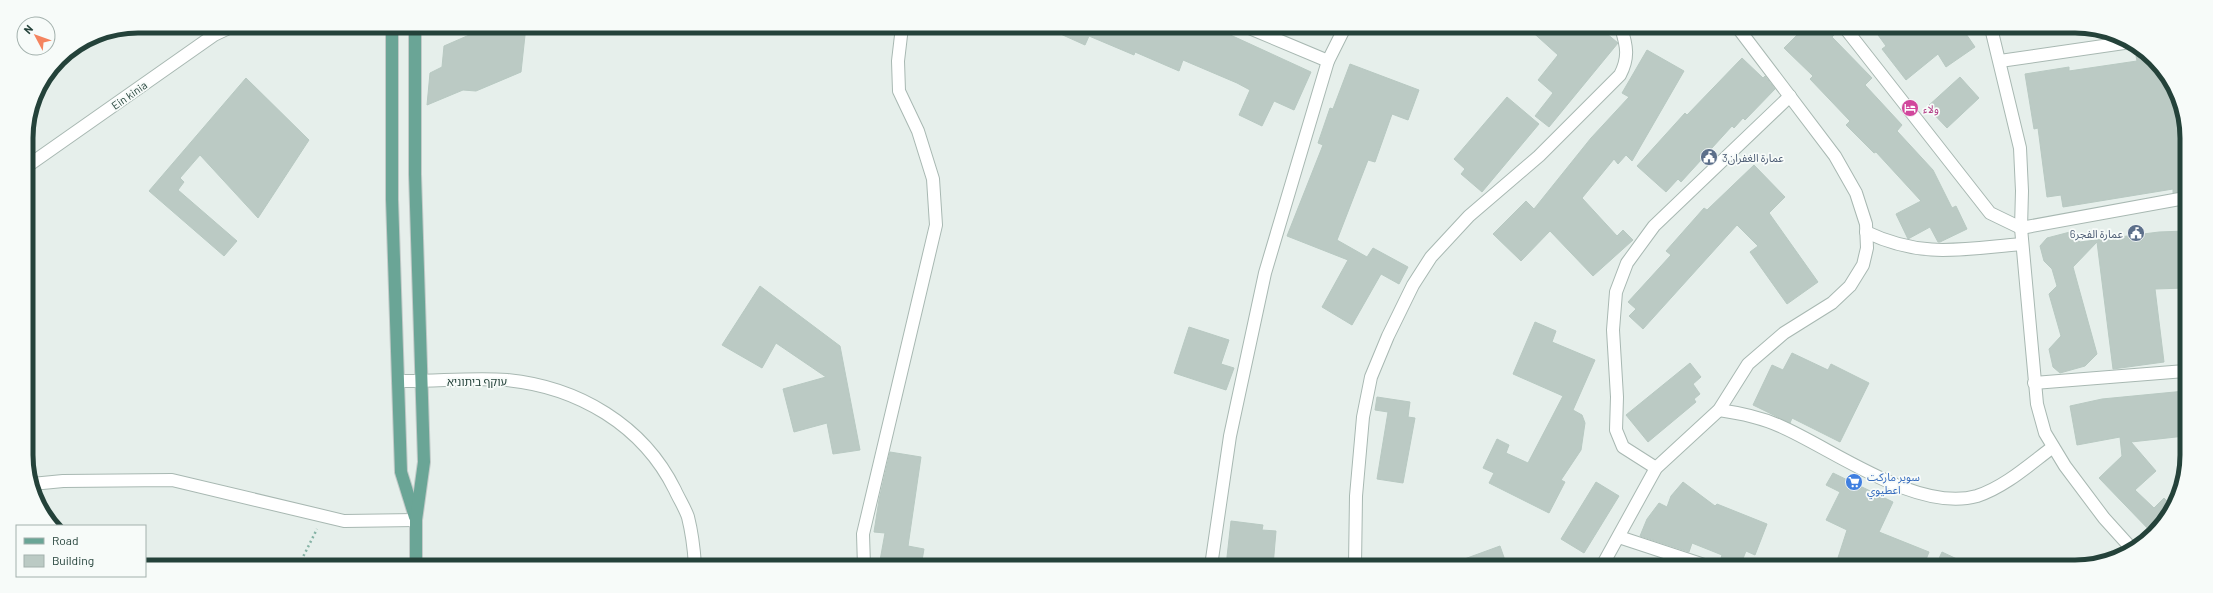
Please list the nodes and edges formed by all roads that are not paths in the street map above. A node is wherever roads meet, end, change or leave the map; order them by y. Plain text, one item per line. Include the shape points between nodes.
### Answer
1 (218, 33) edge
2 (392, 33) edge
3 (415, 33) edge
4 (901, 33) edge
5 (1261, 33) edge
6 (1342, 33) edge
7 (1623, 33) edge
8 (1742, 33) edge
9 (1849, 33) edge
10 (1992, 33) edge
11 (2120, 44) edge
12 (1328, 61) junction
13 (2000, 61) junction
14 (1790, 96) junction
15 (33, 162) edge
16 (2180, 199) edge
17 (2021, 228) junction
18 (1866, 232) junction
19 (2022, 244) junction
20 (2180, 371) edge
21 (398, 381) junction
22 (421, 382) junction
23 (2034, 383) junction
24 (1719, 410) junction
25 (2053, 447) junction
26 (1656, 468) junction
27 (38, 483) edge
28 (416, 520) junction
29 (1619, 537) junction
30 (2128, 545) edge
31 (416, 560) edge
32 (694, 560) edge
33 (864, 560) edge
34 (1212, 560) edge
35 (1355, 560) edge
36 (1606, 560) edge
37 (1689, 560) edge

1 - 15 street, Ein kinia
2 - 21 main road via 392,199
3 - 22 main road via 415,174
4 - 33 street via 898,61 899,91 918,131 934,179 936,225 863,534
5 - 12 street
6 - 12 street
7 - 35 street via 1627,55 1626,65 1620,75 1538,156 1469,216 1432,257 1413,285 1388,336 1369,384 1363,417 1356,496
8 - 14 street
9 - 17 street via 1990,213
10 - 13 street
11 - 13 street
12 - 34 street via 1265,273 1230,436
13 - 17 street via 2020,148
14 - 18 street via 1835,156 1856,193
14 - 26 street via 1654,226 1627,263 1616,292 1613,330 1616,430 1623,447
16 - 17 street
17 - 19 street
18 - 19 street via 1888,242 1934,251
18 - 24 street via 1867,248 1863,265 1850,286 1832,303 1784,333 1748,364
19 - 23 street
20 - 23 street
21 - 22 street, עוקף ביתוניא
21 - 28 main road via 401,472
22 - 28 main road via 424,462
22 - 32 street, עוקף ביתוניא via 507,380 548,388 593,404 620,422 646,446 669,478 688,516
23 - 25 street via 2045,433
24 - 25 street via 1751,415 1781,427 1842,460 1912,492 1939,497 1977,496 2019,473
24 - 26 street
25 - 30 street via 2104,518
26 - 29 street
27 - 28 street via 172,480 344,521
28 - 31 main road
29 - 36 street
29 - 37 street

